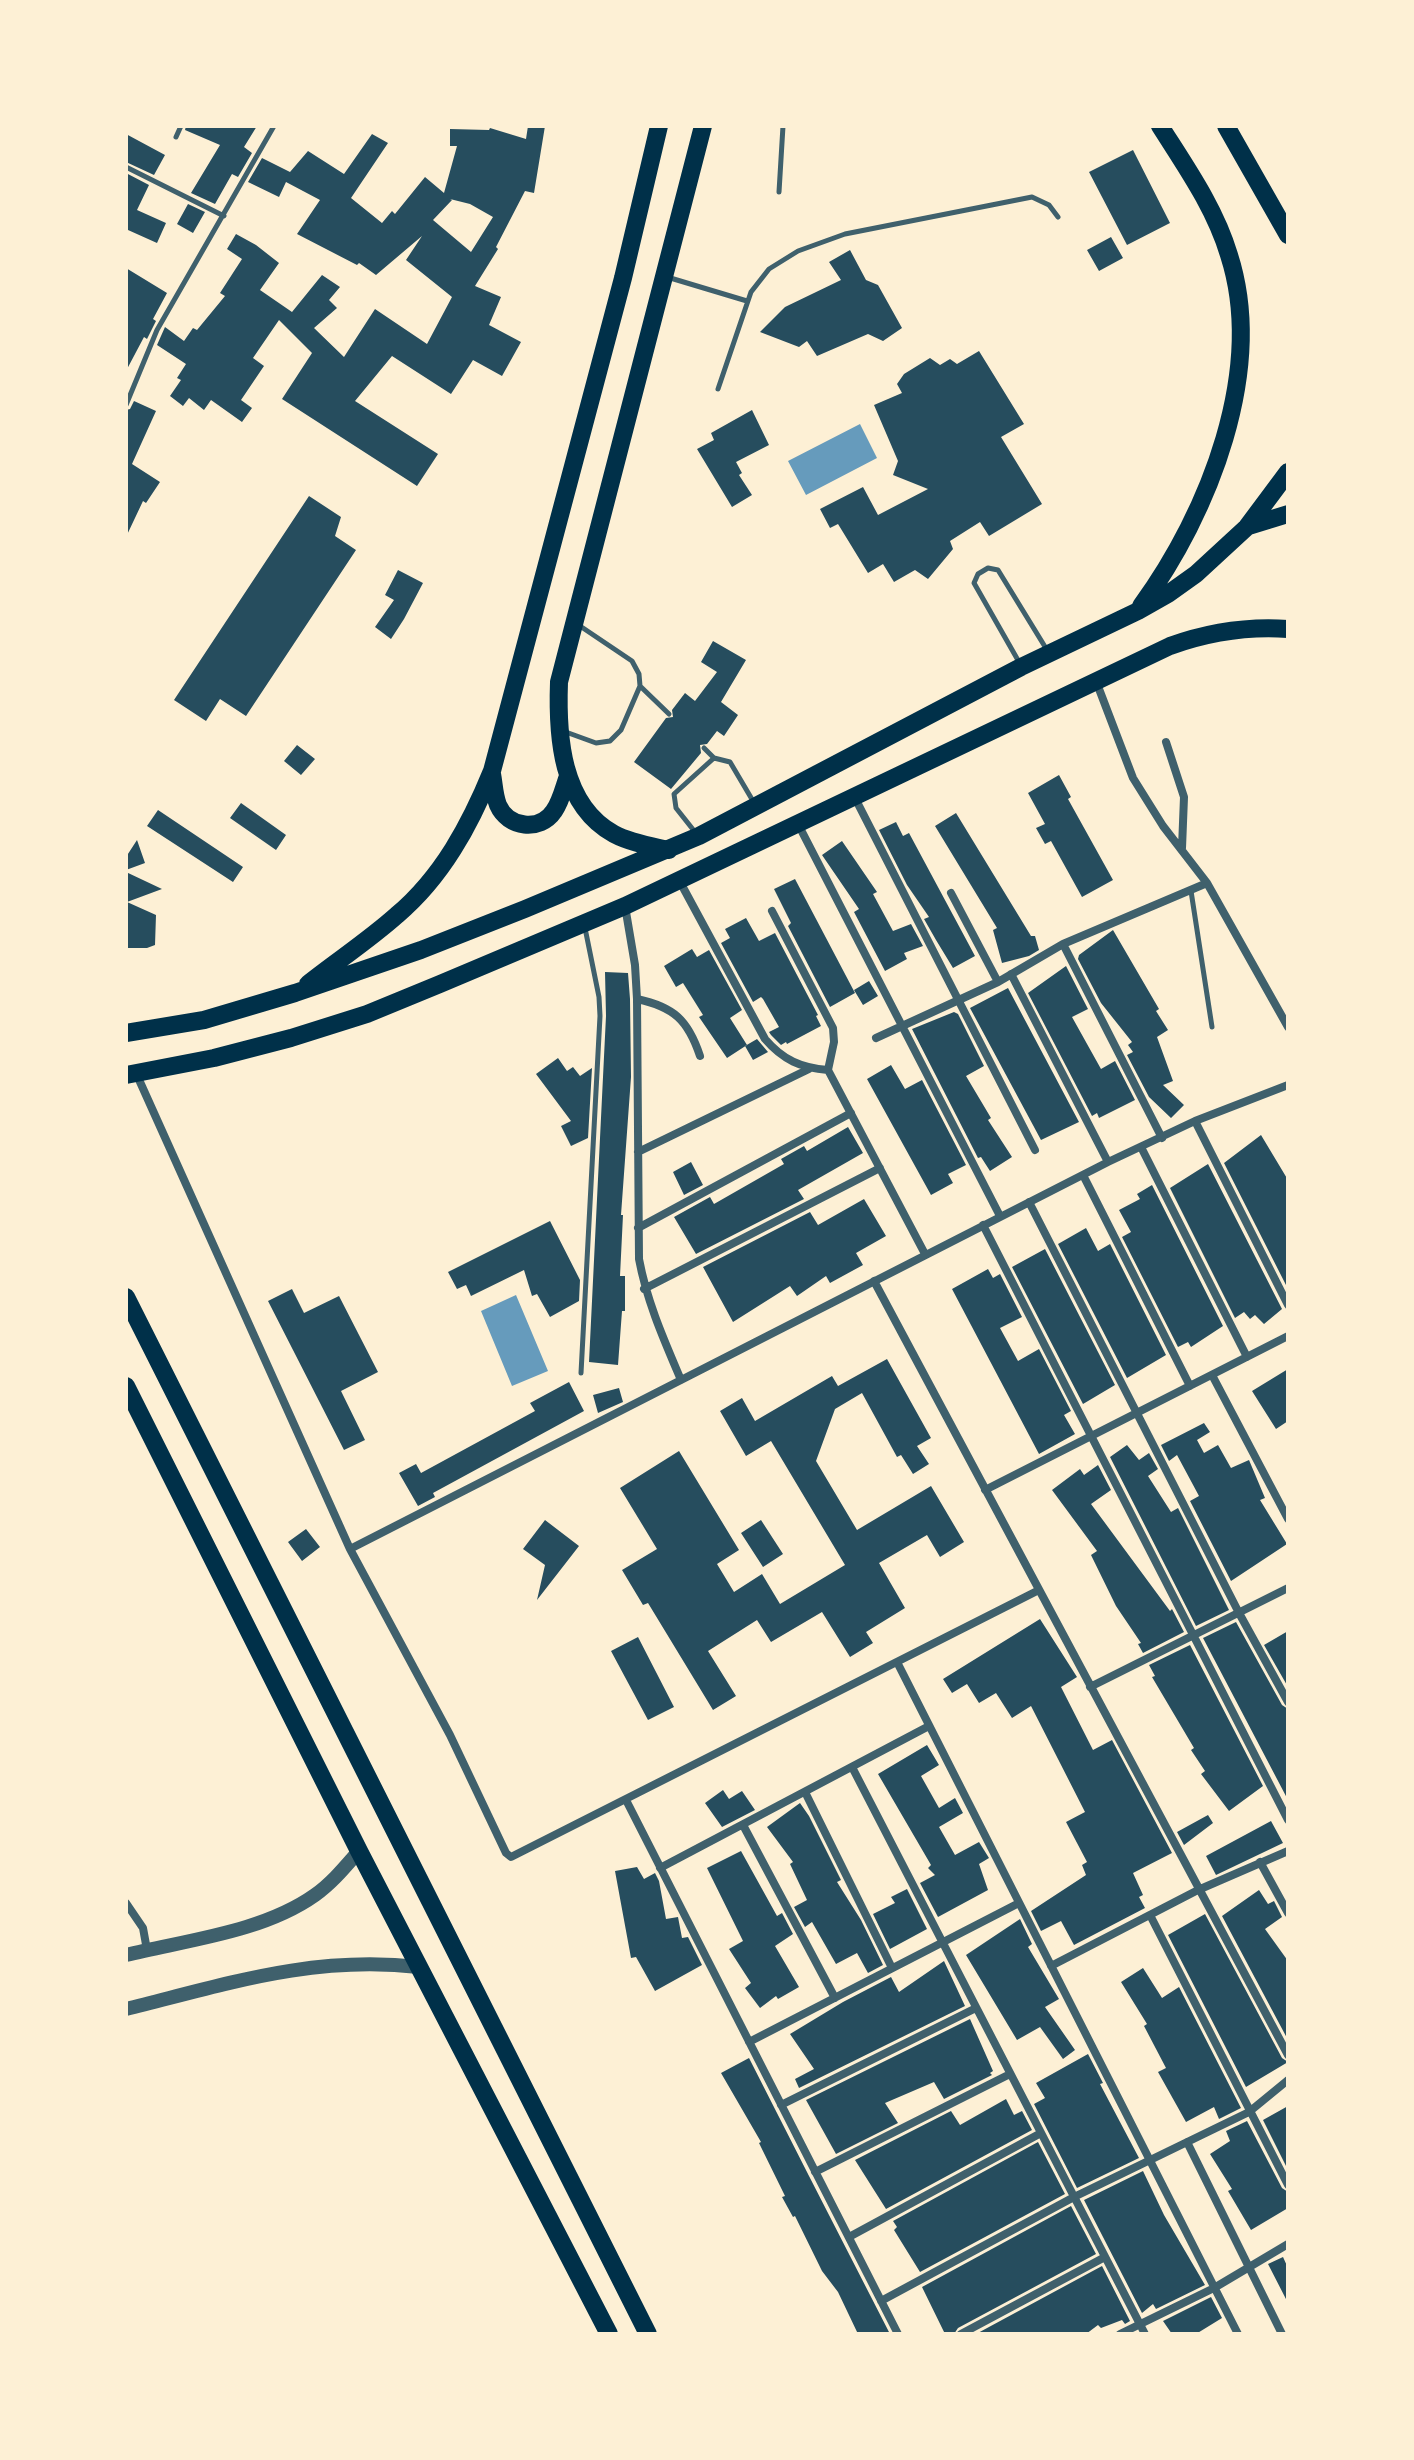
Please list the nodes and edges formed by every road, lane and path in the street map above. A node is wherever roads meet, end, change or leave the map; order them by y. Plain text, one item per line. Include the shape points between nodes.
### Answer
1 (181, 126) edge
2 (274, 126) edge
3 (659, 126) edge
4 (703, 126) edge
5 (783, 126) edge
6 (1160, 126) edge
7 (1226, 126) edge
8 (176, 137) dead end
9 (126, 167) edge
10 (779, 192) dead end
11 (224, 216) junction
12 (1058, 217) dead end
13 (1288, 235) edge
14 (665, 277) junction
15 (747, 301) junction
16 (718, 389) dead end
17 (126, 405) edge
18 (1288, 472) edge
19 (1288, 514) edge
20 (1247, 527) junction
21 (1138, 611) junction
22 (575, 623) junction
23 (1288, 629) edge
24 (1048, 653) junction
25 (1021, 667) junction
26 (1096, 681) junction
27 (640, 686) junction
28 (669, 714) dead end
29 (559, 729) junction
30 (1166, 742) dead end
31 (704, 748) dead end
32 (714, 758) junction
33 (492, 771) junction
34 (568, 776) junction
35 (855, 798) junction
36 (756, 806) junction
37 (798, 824) junction
38 (699, 836) junction
39 (1182, 848) junction
40 (669, 850) junction
41 (679, 880) junction
42 (1207, 883) junction
43 (1190, 890) junction
44 (951, 893) dead end
45 (625, 906) junction
46 (772, 911) dead end
47 (584, 924) junction
48 (1063, 944) junction
49 (1011, 974) junction
50 (998, 982) junction
51 (295, 993) junction
52 (637, 999) junction
53 (960, 1001) junction
54 (901, 1027) junction
55 (1212, 1027) dead end
56 (1288, 1027) edge
57 (126, 1033) edge
58 (876, 1038) dead end
59 (700, 1056) dead end
60 (809, 1069) junction
61 (828, 1070) junction
62 (131, 1074) edge
63 (1288, 1085) edge
64 (851, 1113) junction
65 (1195, 1121) junction
66 (1162, 1138) junction
67 (1141, 1147) junction
68 (1035, 1150) dead end
69 (638, 1152) junction
70 (1108, 1162) junction
71 (880, 1168) junction
72 (1083, 1175) junction
73 (1029, 1202) junction
74 (1000, 1216) junction
75 (983, 1225) junction
76 (638, 1228) junction
77 (925, 1254) junction
78 (874, 1281) junction
79 (644, 1289) junction
80 (126, 1297) edge
81 (1288, 1305) edge
82 (1288, 1336) edge
83 (1247, 1357) junction
84 (581, 1373) dead end
85 (1212, 1375) junction
86 (681, 1380) junction
87 (126, 1386) edge
88 (1190, 1386) junction
89 (1138, 1413) junction
90 (1091, 1437) junction
91 (985, 1490) junction
92 (1288, 1519) edge
93 (350, 1549) junction
94 (1288, 1588) edge
95 (1039, 1590) junction
96 (1239, 1613) junction
97 (1192, 1635) junction
98 (897, 1662) junction
99 (1090, 1687) junction
100 (1288, 1702) edge
101 (929, 1726) junction
102 (852, 1767) junction
103 (805, 1792) junction
104 (626, 1800) junction
105 (1288, 1820) edge
106 (743, 1825) junction
107 (359, 1851) junction
108 (1288, 1851) edge
109 (1260, 1862) junction
110 (660, 1868) junction
111 (1198, 1890) junction
112 (126, 1903) edge
113 (1019, 1903) junction
114 (1288, 1913) edge
115 (1150, 1915) junction
116 (942, 1942) junction
117 (147, 1950) junction
118 (126, 1955) edge
119 (1051, 1966) junction
120 (419, 1967) junction
121 (892, 1968) junction
122 (835, 1998) junction
123 (976, 2008) junction
124 (126, 2009) edge
125 (749, 2042) junction
126 (1288, 2055) edge
127 (1010, 2074) junction
128 (1288, 2080) edge
129 (781, 2105) junction
130 (1249, 2112) junction
131 (1041, 2133) junction
132 (1187, 2142) junction
133 (1149, 2160) junction
134 (815, 2172) junction
135 (1288, 2185) edge
136 (1074, 2197) junction
137 (849, 2237) junction
138 (1288, 2244) edge
139 (1105, 2257) junction
140 (1249, 2268) junction
141 (1214, 2288) junction
142 (881, 2301) junction
143 (1140, 2324) junction
144 (609, 2334) edge
145 (648, 2334) edge
146 (898, 2334) edge
147 (961, 2334) edge
148 (1120, 2334) edge
149 (1145, 2334) edge
150 (1238, 2334) edge
151 (1282, 2334) edge

1 - 8 lane
2 - 11 lane
3 - 33 main road
4 - 14 main road
5 - 10 lane
6 - 21 main road via 1221,231 1236,282 1241,337 1227,427 1206,491 1176,553
7 - 13 main road
9 - 11 lane
11 - 17 lane via 157,330
12 - 15 lane via 1049,205 1032,197 845,234 798,251 769,269
14 - 15 lane
14 - 22 main road
15 - 16 lane
18 - 20 main road
19 - 20 main road
20 - 21 main road via 1196,574
21 - 24 main road
22 - 27 lane via 632,661
22 - 29 main road via 559,682
23 - 26 main road via 1241,628 1193,638
24 - 25 main road
24 - 25 lane via 998,570 988,568 974,583
25 - 36 main road
26 - 35 main road
26 - 39 street via 1133,778
27 - 28 lane
27 - 29 lane via 621,730 610,741 596,743
29 - 34 main road
30 - 39 street via 1184,797
31 - 32 lane
32 - 36 lane via 730,762
32 - 38 lane via 674,794 676,808
33 - 34 main road via 499,808 522,825 549,817
33 - 51 main road via 454,849 428,883 398,914
34 - 40 main road via 599,824 631,841
35 - 37 main road
35 - 53 street
36 - 38 main road
37 - 41 main road
37 - 54 street
38 - 40 main road
39 - 42 street
40 - 51 main road via 421,950
41 - 45 main road
41 - 60 street via 765,1039 777,1053
42 - 43 street
42 - 56 street
43 - 48 street
43 - 55 lane
44 - 50 street
45 - 47 main road
45 - 52 street
46 - 61 street via 833,1028
47 - 62 main road via 352,1019 230,1054
47 - 84 lane via 600,1016
48 - 49 street
48 - 66 street
49 - 50 street
49 - 70 street
50 - 53 street
51 - 57 main road via 204,1020
52 - 59 street via 679,1016 693,1034
52 - 69 street
53 - 54 street
53 - 68 street
54 - 58 street
54 - 74 street
60 - 61 street
60 - 69 street
61 - 64 street
62 - 93 street
63 - 65 street
64 - 71 street
64 - 76 street
65 - 66 street
65 - 81 street
66 - 67 street
67 - 70 street
67 - 83 street
69 - 76 street
70 - 72 street
71 - 77 street
71 - 79 street
72 - 73 street
72 - 88 street
73 - 74 street
73 - 89 street
74 - 75 street
75 - 77 street
75 - 90 street
76 - 79 street
77 - 78 street
78 - 86 street
78 - 91 street
79 - 86 street
80 - 145 main road
82 - 83 street
83 - 85 street
85 - 88 street
85 - 92 street
86 - 93 street
87 - 107 main road
88 - 89 street
89 - 90 street
89 - 96 street
90 - 91 street
90 - 97 street
91 - 95 street
93 - 104 street via 450,1735 506,1853 511,1857
94 - 96 street
95 - 98 street
95 - 99 street
96 - 97 street
96 - 100 street
97 - 99 street
97 - 105 street
98 - 101 street
98 - 104 street
99 - 111 street
101 - 102 street
101 - 113 street
102 - 103 street
102 - 116 street
103 - 106 street
103 - 121 street
104 - 110 street
106 - 110 street
106 - 122 street
107 - 117 street via 339,1875 290,1911 262,1923
107 - 120 main road
108 - 109 street
109 - 111 street
109 - 114 street
110 - 125 street
111 - 115 street
111 - 126 street
112 - 117 street via 139,1918
113 - 116 street
113 - 119 street
115 - 119 street
115 - 130 street
116 - 121 street
116 - 123 street
117 - 118 street
119 - 133 street
120 - 124 street via 306,1967
120 - 144 main road
121 - 122 street
122 - 125 street
123 - 127 street
123 - 129 street
125 - 129 street
127 - 131 street
127 - 134 street
128 - 130 street
129 - 134 street
130 - 132 street
130 - 135 street
131 - 136 street
131 - 137 street
132 - 133 street
132 - 140 street
133 - 136 street
133 - 141 street
134 - 137 street
136 - 139 street
136 - 142 street
137 - 142 street
138 - 140 street
139 - 143 street
139 - 147 street
140 - 141 street
140 - 151 street
141 - 143 street
141 - 150 street
142 - 146 street
143 - 148 street
143 - 149 street

